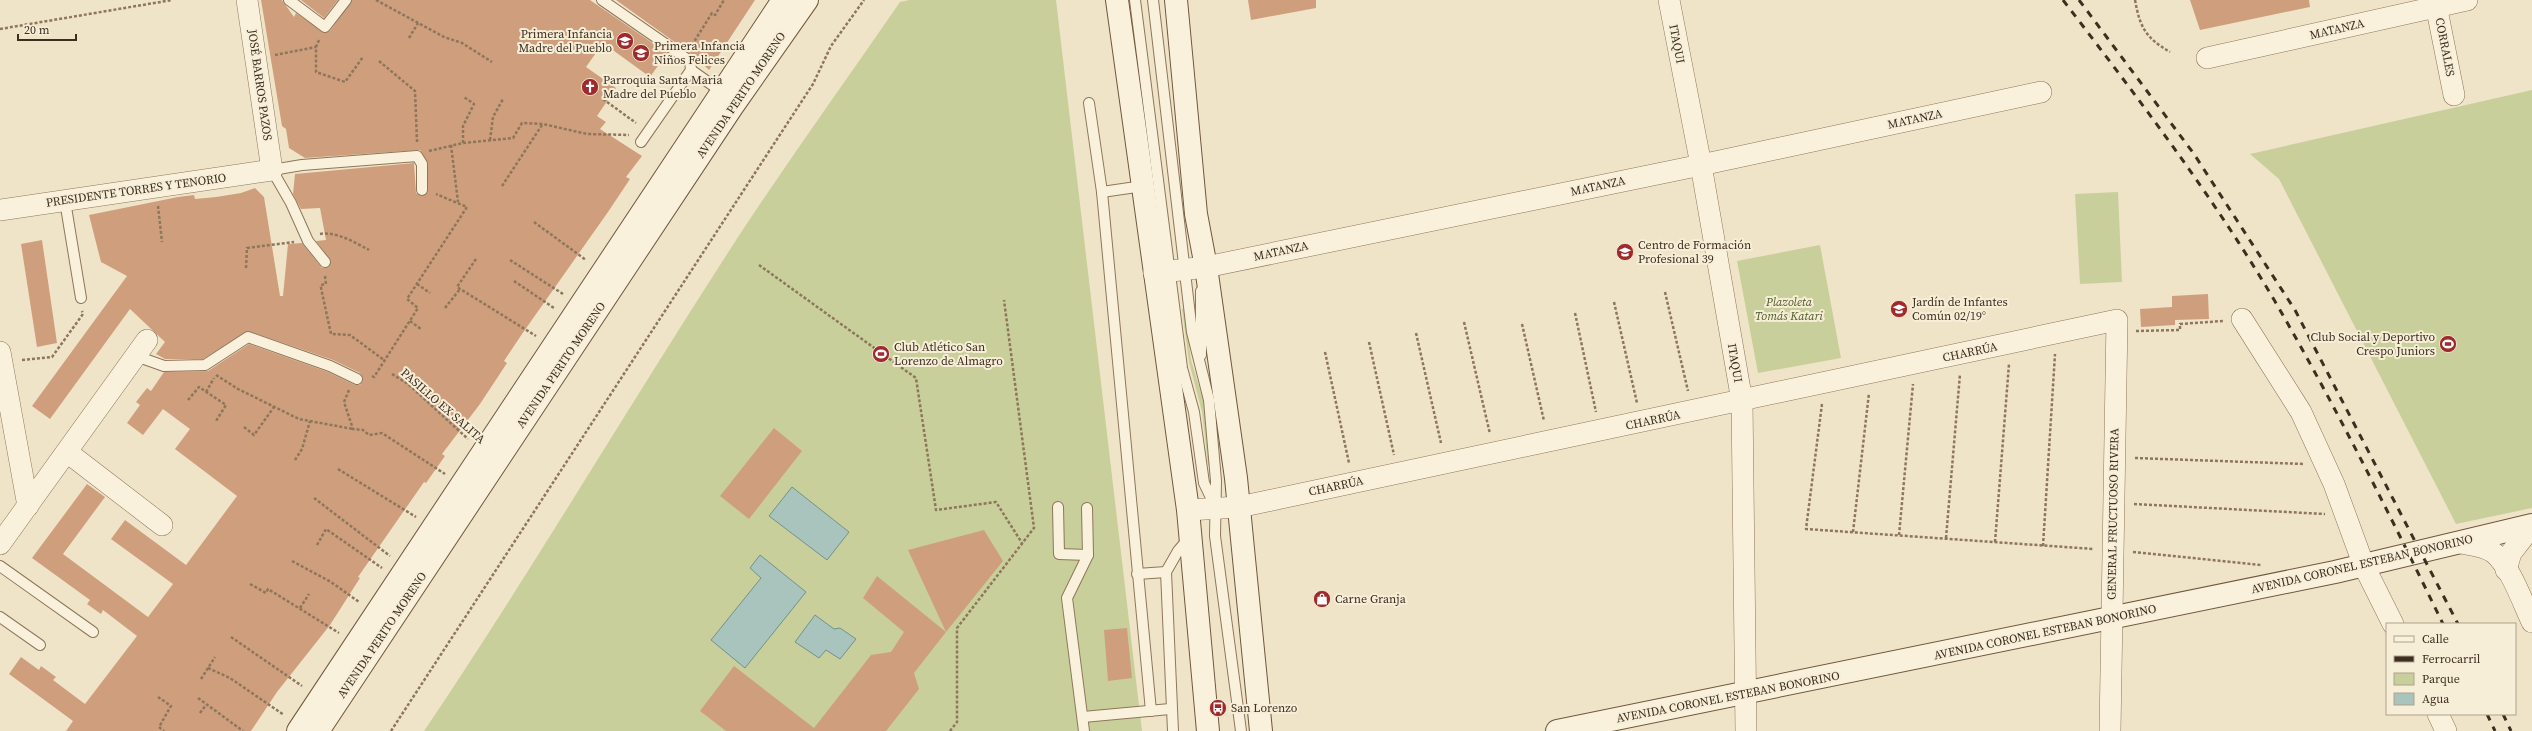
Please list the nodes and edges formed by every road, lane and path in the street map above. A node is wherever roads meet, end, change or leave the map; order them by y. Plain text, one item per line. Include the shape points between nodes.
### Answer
1 (172, 0) edge
2 (247, 0) edge
3 (289, 0) edge
4 (346, 0) edge
5 (376, 0) edge
6 (723, 0) edge
7 (783, 0) edge
8 (806, 0) edge
9 (864, 0) edge
10 (1117, 0) edge
11 (1135, 0) edge
12 (1153, 0) edge
13 (1176, 0) edge
14 (1669, 0) edge
15 (2136, 0) edge
16 (2467, 0) edge
17 (608, 2) edge
18 (2436, 3) edge
19 (418, 23) junction
20 (325, 27) junction
21 (0, 29) edge
22 (409, 38) dead end
23 (316, 47) junction
24 (2170, 52) dead end
25 (363, 57) dead end
26 (684, 57) junction
27 (2207, 58) dead end
28 (256, 59) junction
29 (379, 61) dead end
30 (492, 62) dead end
31 (691, 70) junction
32 (722, 92) junction
33 (2041, 92) dead end
34 (2454, 95) dead end
35 (464, 97) dead end
36 (503, 99) dead end
37 (1089, 103) dead end
38 (543, 124) junction
39 (643, 139) joint
40 (490, 140) junction
41 (463, 143) junction
42 (451, 145) junction
43 (417, 156) junction
44 (1701, 165) junction
45 (272, 170) junction
46 (502, 186) dead end
47 (1143, 186) junction
48 (156, 187) junction
49 (422, 190) joint
50 (1102, 192) junction
51 (65, 201) junction
52 (458, 202) junction
53 (0, 210) edge
54 (534, 222) dead end
55 (307, 239) junction
56 (162, 242) dead end
57 (369, 250) dead end
58 (476, 258) dead end
59 (510, 260) dead end
60 (325, 262) joint
61 (758, 265) dead end
62 (1206, 267) junction
63 (246, 268) dead end
64 (1170, 271) junction
65 (602, 272) junction
66 (514, 281) dead end
67 (417, 284) junction
68 (460, 288) junction
69 (1665, 292) dead end
70 (430, 293) dead end
71 (80, 298) joint
72 (1004, 300) dead end
73 (1614, 302) dead end
74 (445, 308) dead end
75 (576, 312) junction
76 (1575, 313) dead end
77 (2242, 319) joint
78 (410, 320) junction
79 (1464, 322) dead end
80 (1522, 324) dead end
81 (2117, 326) junction
82 (421, 329) dead end
83 (1416, 333) dead end
84 (2056, 333) junction
85 (1370, 342) dead end
86 (2010, 343) junction
87 (553, 347) junction
88 (141, 348) joint
89 (1325, 352) dead end
90 (1962, 354) junction
91 (1, 357) edge
92 (384, 360) junction
93 (1200, 363) junction
94 (1915, 364) junction
95 (205, 365) junction
96 (1872, 373) junction
97 (392, 374) dead end
98 (216, 375) junction
99 (357, 379) junction
100 (1825, 383) junction
101 (206, 392) junction
102 (188, 400) dead end
103 (1742, 401) junction
104 (274, 407) junction
105 (1693, 411) junction
106 (216, 421) dead end
107 (310, 421) junction
108 (1641, 422) junction
109 (244, 427) dead end
110 (354, 429) junction
111 (1600, 430) junction
112 (1548, 441) junction
113 (67, 452) junction
114 (483, 452) junction
115 (1495, 453) junction
116 (2114, 457) junction
117 (295, 460) dead end
118 (1446, 463) junction
119 (2326, 465) junction
120 (338, 469) dead end
121 (1398, 473) junction
122 (1353, 482) junction
123 (462, 485) junction
124 (314, 498) dead end
125 (2114, 503) junction
126 (28, 506) junction
127 (1239, 506) junction
128 (1058, 507) dead end
129 (1087, 508) dead end
130 (1216, 508) junction
131 (1188, 510) junction
132 (2346, 515) junction
133 (162, 525) dead end
134 (2532, 525) edge
135 (434, 527) junction
136 (1853, 532) junction
137 (1899, 535) junction
138 (1190, 537) junction
139 (1946, 539) junction
140 (1995, 542) junction
141 (1022, 543) junction
142 (2461, 543) junction
143 (0, 544) edge
144 (317, 545) dead end
145 (2043, 546) junction
146 (2112, 550) junction
147 (1088, 555) junction
148 (292, 561) dead end
149 (2264, 565) dead end
150 (0, 566) edge
151 (2364, 566) junction
152 (2506, 570) junction
153 (1166, 572) junction
154 (403, 574) junction
155 (1137, 574) junction
156 (250, 584) dead end
157 (309, 594) dead end
158 (300, 608) junction
159 (376, 614) junction
160 (0, 618) edge
161 (2111, 618) junction
162 (2532, 622) edge
163 (2392, 623) edge
164 (93, 632) dead end
165 (231, 637) dead end
166 (356, 644) junction
167 (40, 645) dead end
168 (215, 657) dead end
169 (208, 668) junction
170 (201, 679) dead end
171 (1744, 694) junction
172 (158, 698) dead end
173 (198, 698) dead end
174 (319, 698) junction
175 (206, 705) junction
176 (1170, 709) junction
177 (1151, 711) junction
178 (200, 713) dead end
179 (2438, 715) edge
180 (1083, 717) junction
181 (306, 729) edge
182 (164, 731) edge
183 (243, 731) edge
184 (391, 731) edge
185 (950, 731) edge
186 (1084, 731) edge
187 (1173, 731) edge
188 (1208, 731) edge
189 (1241, 731) edge
190 (1261, 731) edge
191 (1556, 731) edge
192 (1746, 731) edge
193 (2110, 731) edge
194 (2446, 731) edge

1 - 21 path
2 - 28 street, JOSÉ BARROS PAZOS
3 - 20 lane
4 - 20 lane
5 - 19 path
6 - 26 path
7 - 32 main road, AVENIDA PERITO MORENO
8 - 181 main road, AVENIDA PERITO MORENO
9 - 184 path via 830,46 813,84
10 - 47 main road
11 - 64 lane
12 - 64 lane
13 - 62 main road via 1196,214
14 - 44 street, ITAQUI
15 - 24 path via 2144,32
16 - 18 street, MATANZA
17 - 26 lane
18 - 27 street, MATANZA
18 - 34 street, CORRALES
19 - 22 path
19 - 30 path via 468,47
20 - 23 path
23 - 25 path via 316,72 345,82
23 - 28 path
26 - 31 lane via 690,61
28 - 45 street, JOSÉ BARROS PAZOS
29 - 43 path via 415,91
31 - 32 lane
31 - 39 lane
32 - 65 main road, AVENIDA PERITO MORENO
33 - 44 street, MATANZA
35 - 41 path via 474,104 463,126
36 - 40 path via 493,117
37 - 50 lane
38 - 39 path via 587,134
38 - 40 path via 522,123 513,138
38 - 46 path
40 - 41 path
41 - 42 path
42 - 43 path
42 - 52 path
43 - 45 lane via 302,165
43 - 49 lane via 422,164
44 - 62 street, MATANZA
44 - 103 street, ITAQUI
45 - 48 street, PRESIDENTE TORRES Y TENORIO
45 - 55 lane via 291,202
47 - 50 lane
47 - 64 main road
48 - 51 street, PRESIDENTE TORRES Y TENORIO
48 - 56 path
49 - 52 path
50 - 155 lane
51 - 53 street, PRESIDENTE TORRES Y TENORIO
51 - 71 lane
52 - 67 path via 467,207
54 - 65 path
55 - 57 path via 326,233 354,241
55 - 60 lane
55 - 63 path via 247,248
58 - 68 path via 458,287
59 - 75 path
60 - 92 path via 326,284 320,288 331,334 350,335
61 - 141 path via 916,378 936,510 996,502
62 - 64 street, MATANZA
62 - 93 lane via 1200,296
62 - 127 main road
64 - 93 lane via 1192,332
64 - 130 lane via 1182,368 1194,412 1204,483
64 - 131 main road
65 - 75 main road, AVENIDA PERITO MORENO
66 - 75 path
67 - 70 path
67 - 78 path via 407,299 418,308
68 - 74 path
68 - 87 path
69 - 105 path
71 - 91 path via 82,314 52,356
72 - 141 path via 1034,528
73 - 108 path
75 - 87 main road, AVENIDA PERITO MORENO
76 - 111 path
77 - 81 path via 2180,324 2180,330
77 - 119 street via 2302,412
78 - 82 path
78 - 92 path
79 - 115 path
80 - 112 path
81 - 84 street, CHARRÚA
81 - 116 street, GENERAL FRUCTUOSO RIVERA
83 - 118 path
84 - 86 street, CHARRÚA
84 - 145 path
85 - 121 path
86 - 90 street, CHARRÚA
86 - 140 path
87 - 114 main road, AVENIDA PERITO MORENO
88 - 95 lane via 164,366
88 - 113 street
89 - 122 path
90 - 94 street, CHARRÚA
90 - 139 path
91 - 126 street
92 - 99 path via 374,377 364,371
93 - 130 lane via 1210,400
94 - 96 street, CHARRÚA
94 - 137 path
95 - 98 path
95 - 99 lane via 248,337 302,355
96 - 100 street, CHARRÚA
96 - 136 path
97 - 114 path, PASILLO EX SALITA via 408,384
98 - 101 path
98 - 104 path
99 - 110 path via 344,402
100 - 103 street, CHARRÚA
100 - 136 path via 1806,529
101 - 102 path via 199,387
101 - 106 path via 226,406
103 - 105 street, CHARRÚA
103 - 171 street, ITAQUI
104 - 107 path via 299,419
104 - 109 path via 254,435
105 - 108 street, CHARRÚA
107 - 110 path
107 - 117 path via 302,450
108 - 111 street, CHARRÚA
110 - 123 path via 363,430 370,435 382,434
111 - 112 street, CHARRÚA
112 - 115 street, CHARRÚA
113 - 126 street
113 - 133 street
114 - 123 main road, AVENIDA PERITO MORENO
115 - 118 street, CHARRÚA
116 - 119 path
116 - 125 street, GENERAL FRUCTUOSO RIVERA
118 - 121 street, CHARRÚA
119 - 132 street
120 - 135 path
121 - 122 street, CHARRÚA
122 - 127 street, CHARRÚA
123 - 135 main road, AVENIDA PERITO MORENO
124 - 154 path
125 - 132 path
125 - 146 street, GENERAL FRUCTUOSO RIVERA
126 - 143 street
127 - 130 street, CHARRÚA
127 - 190 main road
128 - 147 lane via 1059,554
129 - 147 lane
130 - 131 street, CHARRÚA
130 - 189 lane via 1215,536
131 - 138 main road
132 - 151 street
134 - 142 main road, AVENIDA CORONEL ESTEBAN BONORINO
134 - 152 street via 2511,553
135 - 154 main road, AVENIDA PERITO MORENO
136 - 137 path
137 - 139 path
138 - 153 lane
138 - 188 main road
139 - 140 path
140 - 145 path
141 - 185 path via 957,628 957,722
142 - 151 main road, AVENIDA CORONEL ESTEBAN BONORINO
142 - 152 street via 2479,546 2494,553
144 - 154 path via 326,529
145 - 146 path
146 - 149 path
146 - 161 street, GENERAL FRUCTUOSO RIVERA
147 - 180 lane via 1067,598
148 - 159 path via 331,582
150 - 164 lane
151 - 161 main road, AVENIDA CORONEL ESTEBAN BONORINO
151 - 163 street
152 - 162 street
153 - 155 lane
153 - 176 lane
154 - 159 main road, AVENIDA PERITO MORENO
155 - 177 lane
156 - 158 path via 266,593 268,588
157 - 158 path
158 - 166 path
159 - 166 main road, AVENIDA PERITO MORENO
160 - 167 lane
161 - 171 main road, AVENIDA CORONEL ESTEBAN BONORINO
161 - 193 street, GENERAL FRUCTUOSO RIVERA
165 - 174 path
166 - 174 main road, AVENIDA PERITO MORENO
168 - 169 path
169 - 170 path
169 - 181 path via 216,669
171 - 191 main road, AVENIDA CORONEL ESTEBAN BONORINO
171 - 192 street, ITAQUI
172 - 182 path via 171,706 159,727
173 - 175 path
174 - 181 main road, AVENIDA PERITO MORENO
175 - 178 path
175 - 183 path
176 - 177 lane
176 - 187 lane
177 - 180 lane
179 - 194 street
180 - 186 lane

